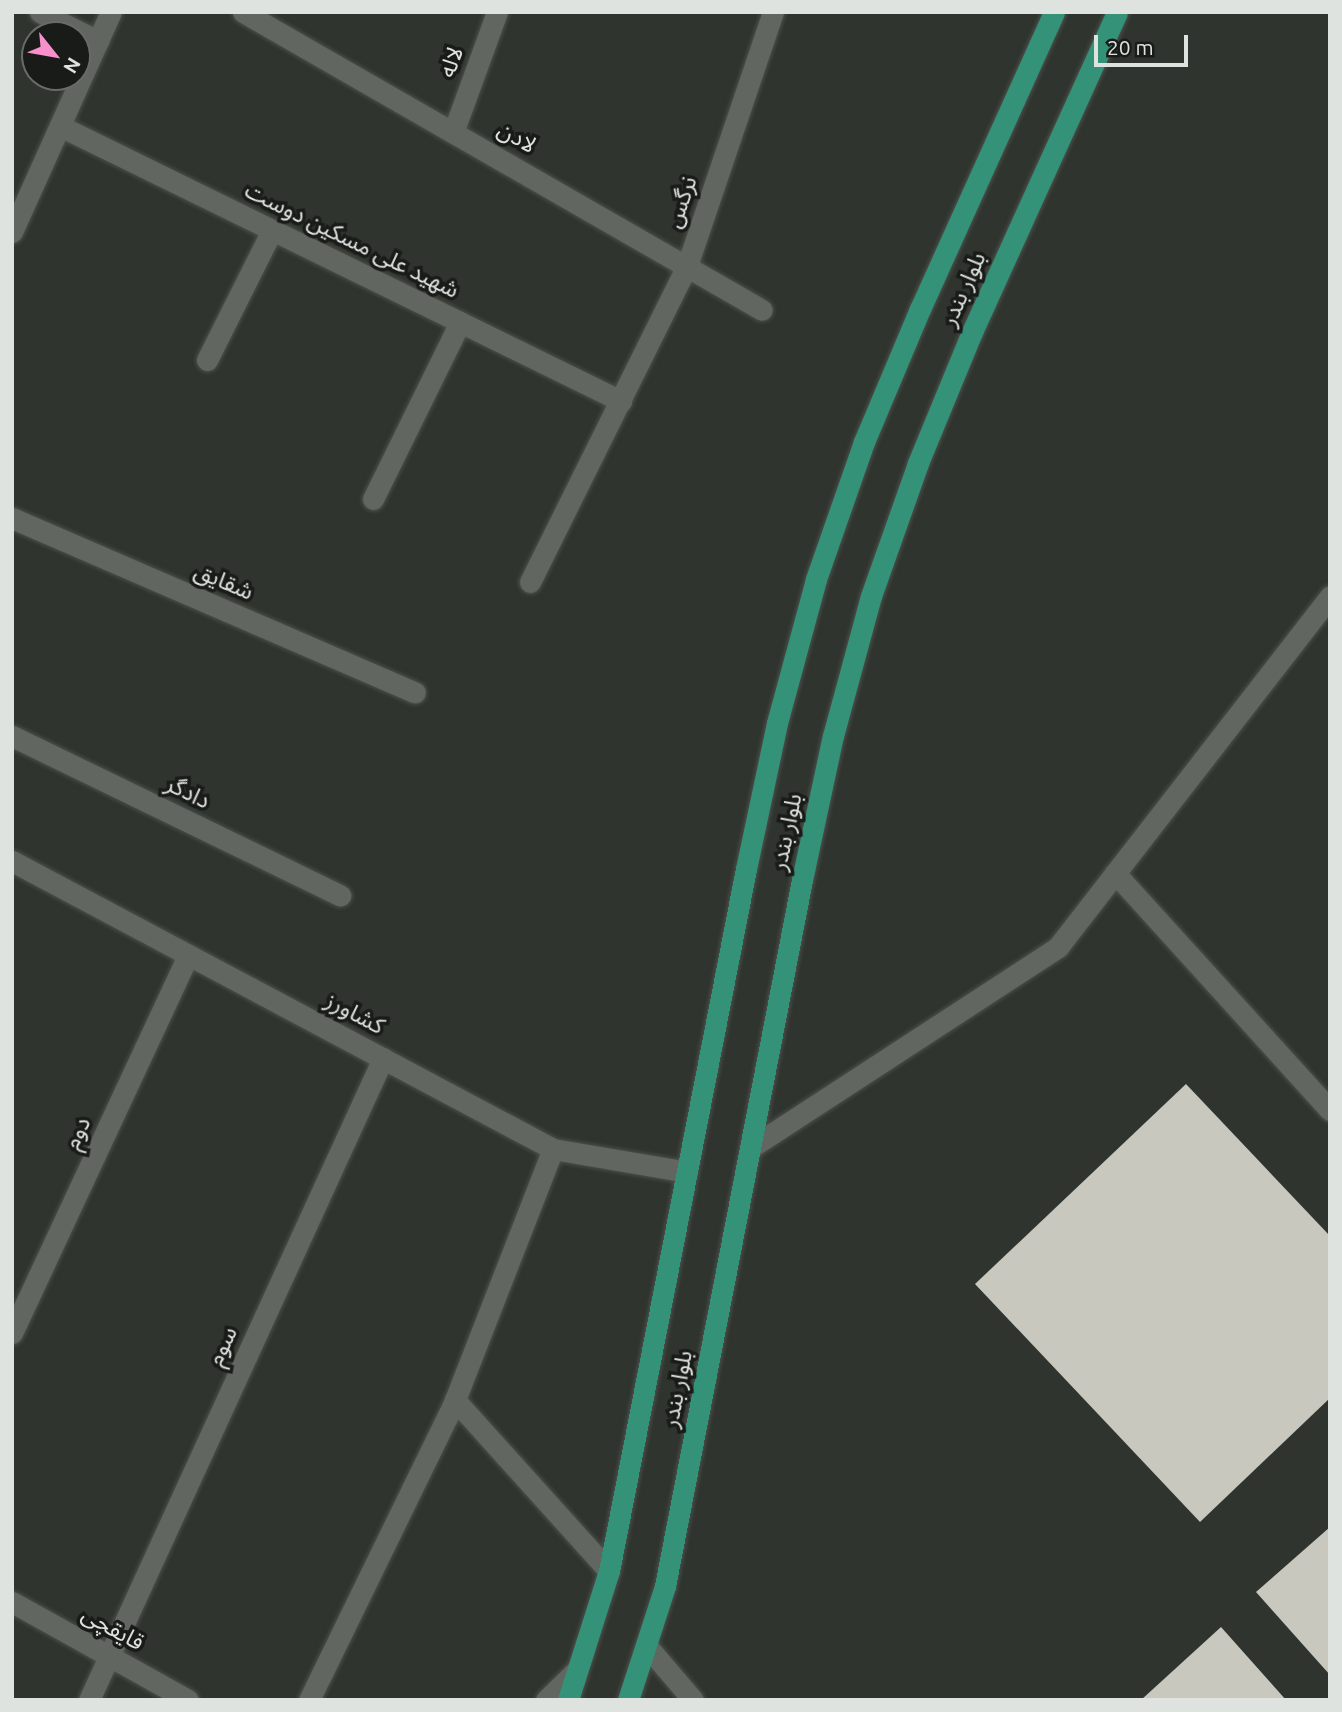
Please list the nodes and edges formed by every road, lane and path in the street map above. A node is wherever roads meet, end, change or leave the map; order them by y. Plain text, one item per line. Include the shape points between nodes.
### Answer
1 (40, 12) edge
2 (111, 12) edge
3 (243, 12) edge
4 (497, 12) edge
5 (773, 12) edge
6 (1054, 12) edge
7 (1117, 12) edge
8 (98, 41) junction
9 (60, 126) junction
10 (454, 131) junction
11 (17, 210) edge
12 (272, 230) junction
13 (12, 232) edge
14 (687, 267) junction
15 (762, 310) dead end
16 (460, 322) junction
17 (207, 360) dead end
18 (621, 401) junction
19 (373, 499) dead end
20 (12, 519) edge
21 (530, 582) dead end
22 (1330, 596) edge
23 (415, 692) dead end
24 (12, 736) edge
25 (12, 861) edge
26 (1115, 873) junction
27 (340, 895) dead end
28 (188, 955) junction
29 (383, 1058) junction
30 (1330, 1110) edge
31 (750, 1148) junction
32 (553, 1149) junction
33 (687, 1172) junction
34 (12, 1333) edge
35 (455, 1400) junction
36 (609, 1571) junction
37 (12, 1602) edge
38 (646, 1646) junction
39 (109, 1656) junction
40 (577, 1670) junction
41 (89, 1700) edge
42 (188, 1700) edge
43 (309, 1700) edge
44 (547, 1700) edge
45 (568, 1700) edge
46 (628, 1700) edge
47 (693, 1700) edge

1 - 8 street
2 - 8 street
3 - 10 street, لادن
4 - 10 street, لاله
5 - 14 street, نرگس
6 - 33 main road, بلوار بندر via 909,333 816,579 777,723
7 - 31 main road, بلوار بندر via 972,332 871,596 833,736
8 - 9 street
9 - 11 street
9 - 12 street, شهید علی مسکین دوست
10 - 14 street, لادن
11 - 13 street
12 - 16 street, شهید علی مسکین دوست
12 - 17 street
14 - 15 street, لادن
14 - 18 street, نرگس
16 - 18 street, شهید علی مسکین دوست
16 - 19 street
18 - 21 street, نرگس
20 - 23 street, شقایق
22 - 26 street
24 - 27 street, دادگر
25 - 28 street, کشاورز
26 - 30 street
26 - 31 street via 1058,947
28 - 29 street, کشاورز
28 - 34 street, دوم
29 - 32 street, کشاورز
29 - 39 street, سوم
31 - 38 main road, بلوار بندر via 665,1586
32 - 33 street, کشاورز
32 - 35 street
33 - 36 main road, بلوار بندر
35 - 36 street
35 - 43 street
36 - 40 main road, بلوار بندر
37 - 39 street, قایقچی
38 - 46 main road, بلوار بندر
38 - 47 street
39 - 41 street, سوم
39 - 42 street, قایقچی
40 - 44 street
40 - 45 main road, بلوار بندر

